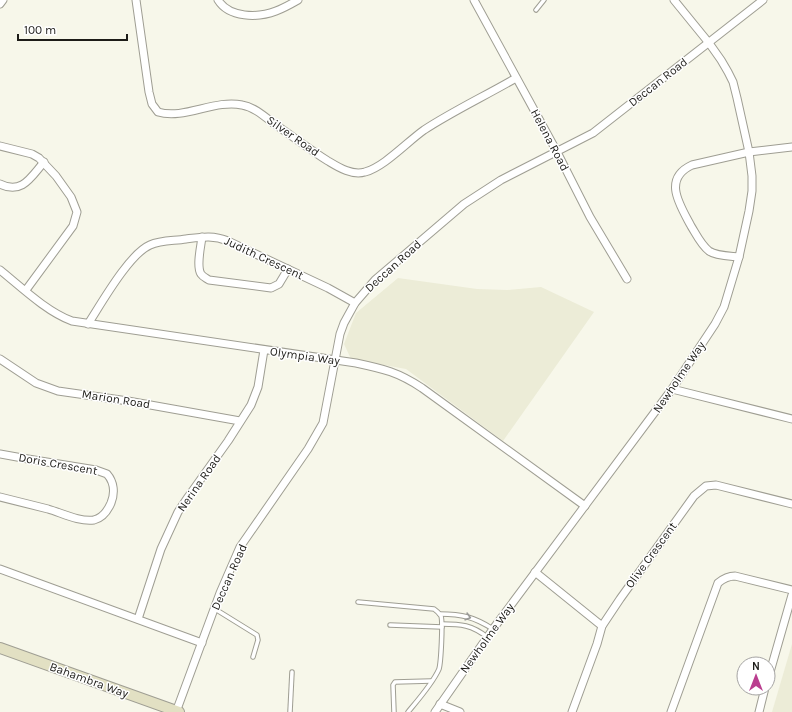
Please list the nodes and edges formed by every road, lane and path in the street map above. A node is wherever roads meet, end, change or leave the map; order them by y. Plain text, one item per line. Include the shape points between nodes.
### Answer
1 (3, 0) edge
2 (136, 0) edge
3 (218, 0) edge
4 (298, 0) edge
5 (474, 0) edge
6 (544, 0) edge
7 (674, 0) edge
8 (763, 0) edge
9 (0, 4) edge
10 (536, 10) dead end
11 (709, 43) junction
12 (516, 78) junction
13 (0, 146) edge
14 (792, 147) edge
15 (557, 152) junction
16 (749, 152) junction
17 (44, 162) junction
18 (0, 184) edge
19 (202, 237) junction
20 (739, 257) junction
21 (288, 269) junction
22 (0, 270) edge
23 (627, 279) dead end
24 (26, 290) junction
25 (355, 303) junction
26 (88, 324) junction
27 (264, 350) junction
28 (0, 360) edge
29 (335, 360) junction
30 (672, 389) junction
31 (792, 419) edge
32 (240, 421) junction
33 (0, 454) edge
34 (0, 496) edge
35 (792, 504) edge
36 (585, 506) junction
37 (0, 569) edge
38 (535, 572) junction
39 (792, 590) edge
40 (792, 595) edge
41 (358, 602) dead end
42 (215, 609) junction
43 (440, 614) junction
44 (138, 619) junction
45 (442, 625) junction
46 (390, 626) dead end
47 (602, 626) junction
48 (493, 629) junction
49 (488, 637) junction
50 (202, 643) junction
51 (0, 648) edge
52 (775, 656) edge
53 (253, 657) dead end
54 (292, 672) dead end
55 (431, 681) junction
56 (763, 696) edge
57 (440, 704) junction
58 (177, 712) edge
59 (290, 712) edge
60 (394, 712) edge
61 (408, 712) edge
62 (435, 712) edge
63 (460, 712) edge
64 (572, 712) edge
65 (671, 712) edge
66 (759, 712) edge

1 - 9 street
2 - 12 street, Silver Road via 149,92 152,104 158,112 172,114 219,105 242,105 259,113 328,161 349,172 370,171 423,131
3 - 4 street via 231,11 255,15 275,11
5 - 12 street, Helena Road
6 - 10 lane
7 - 11 street, Newholme Way
8 - 11 street, Deccan Road
11 - 15 street, Deccan Road via 593,133
11 - 16 street, Newholme Way via 732,82
12 - 15 street, Helena Road
13 - 17 street via 32,154
14 - 16 street
15 - 23 street, Helena Road via 590,217
15 - 25 street, Deccan Road via 481,192 389,268
16 - 20 street, Newholme Way via 752,191
16 - 20 street via 687,168 679,176 676,187 680,205 704,246 712,253
17 - 18 street via 23,185 12,188
17 - 24 street via 71,197 76,208 76,219
19 - 21 street, Judith Crescent via 218,237
19 - 21 street via 200,270 209,280 271,288 279,284
19 - 26 street, Judith Crescent via 162,242 150,245 139,252 128,264
20 - 30 street, Newholme Way via 724,307
21 - 25 street, Judith Crescent
22 - 24 street, Olympia Way
24 - 26 street, Olympia Way via 59,316
25 - 29 street, Deccan Road via 340,334
26 - 27 street, Olympia Way
27 - 29 street, Olympia Way
27 - 32 street, Nerina Road via 258,387 248,412
28 - 32 street, Marion Road via 36,384 58,391
29 - 36 street, Olympia Way via 375,367 405,376
29 - 42 street, Deccan Road via 323,423 240,547
30 - 31 street
30 - 36 street, Newholme Way
32 - 44 street, Nerina Road via 178,512 161,549
33 - 34 street, Doris Crescent via 96,470 110,478 113,494 105,513 88,520
35 - 47 street, Olive Crescent via 722,486 706,486 694,496
36 - 38 street, Newholme Way
37 - 44 street
38 - 47 street
38 - 48 street, Newholme Way
39 - 65 street via 735,576 723,578 718,583
40 - 52 street
41 - 43 lane via 434,609
42 - 50 street, Deccan Road
42 - 53 lane via 257,635
43 - 45 lane
43 -> 48 lane via 474,618
44 - 50 street
45 - 46 lane
45 - 49 lane via 462,624
45 - 55 lane via 439,667
47 - 64 street, Olive Crescent
48 - 49 street, Newholme Way
49 - 57 street, Newholme Way
50 - 58 street, Deccan Road
51 - 58 street, Bahambra Way
54 - 59 lane
55 - 60 lane via 395,682
55 - 61 lane
56 - 66 street
57 - 62 street, Newholme Way
57 - 63 street

